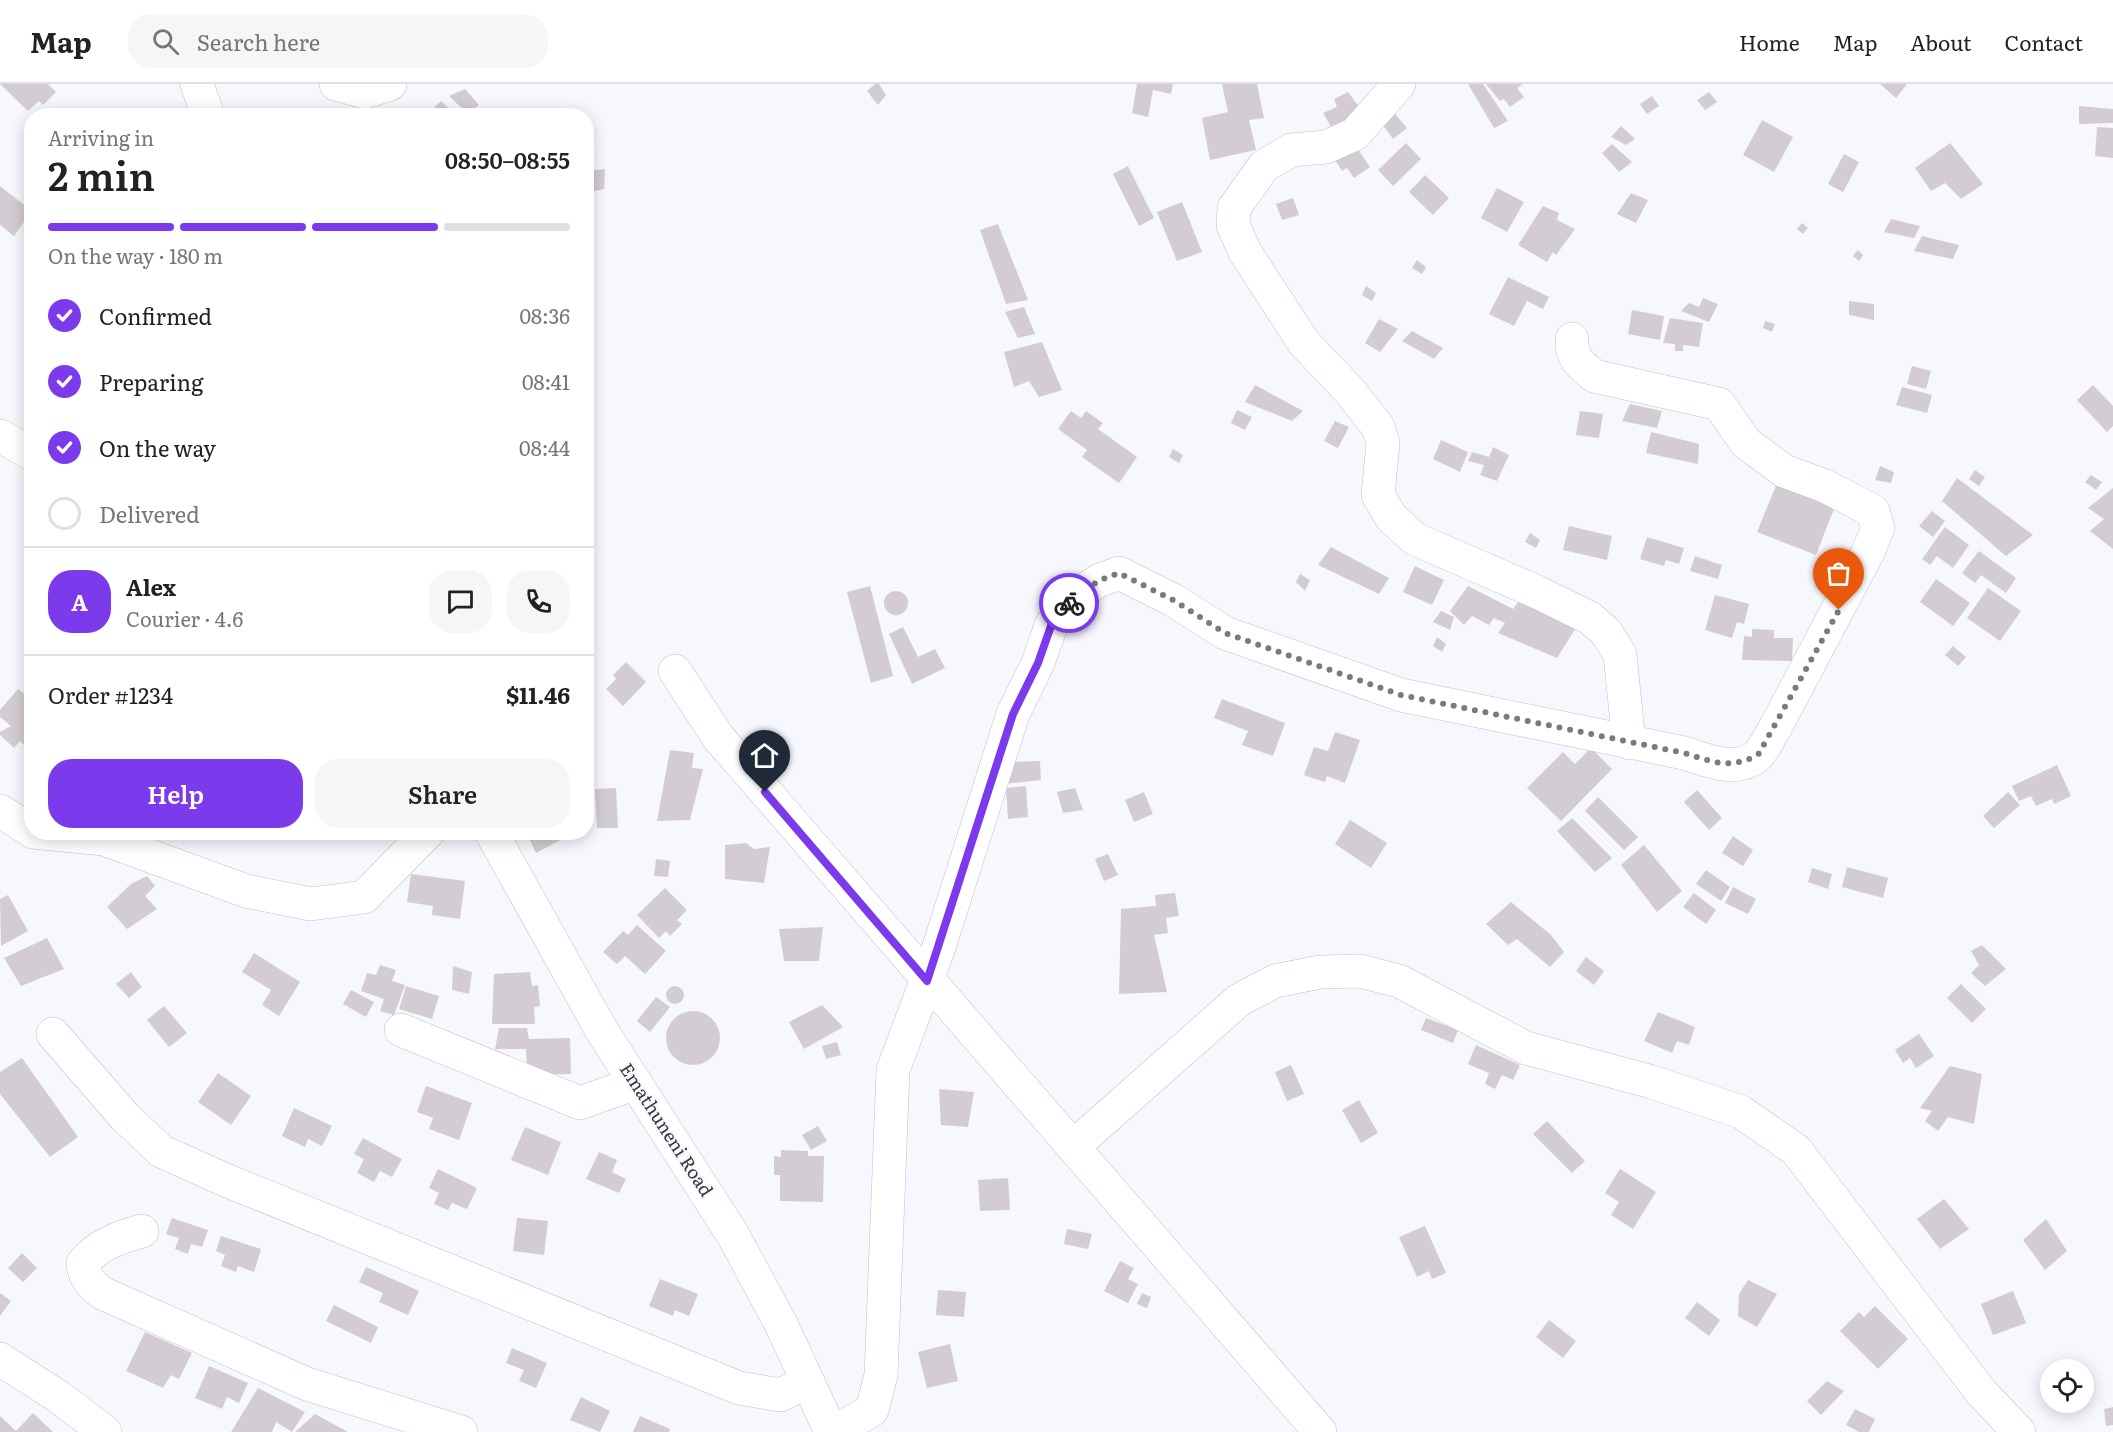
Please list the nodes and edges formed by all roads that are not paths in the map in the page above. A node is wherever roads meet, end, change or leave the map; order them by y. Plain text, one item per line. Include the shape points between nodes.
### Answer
1 (197, 84) edge
2 (336, 84) edge
3 (390, 84) edge
4 (1399, 84) edge
5 (205, 108) edge
6 (1572, 339) dead end
7 (0, 436) edge
8 (24, 450) edge
9 (675, 671) dead end
10 (1629, 743) junction
11 (0, 811) edge
12 (24, 827) edge
13 (107, 840) edge
14 (420, 840) edge
15 (495, 840) edge
16 (927, 981) junction
17 (401, 1030) dead end
18 (52, 1034) dead end
19 (636, 1083) junction
20 (1074, 1146) junction
21 (142, 1231) dead end
22 (0, 1359) edge
23 (808, 1382) junction
24 (105, 1432) edge
25 (461, 1432) edge
26 (833, 1432) edge
27 (1320, 1432) edge
28 (2019, 1432) edge

1 - 5 street
2 - 3 street via 365,92
4 - 10 street via 1355,134 1326,147 1291,150 1264,166 1234,208 1233,225 1245,252 1304,343 1378,427 1383,443 1378,495 1391,517 1415,539 1537,592 1590,618 1607,633 1620,655
6 - 10 street via 1571,353 1593,376 1719,404 1746,443 1784,471 1826,486 1873,511 1878,528 1829,628 1758,755 1740,764 1720,763
7 - 8 street
9 - 16 street via 718,737
10 - 16 street via 1401,695 1225,633 1173,600 1119,573 1098,581 1062,608 1051,626 1013,714
11 - 12 street
13 - 14 street via 246,891 311,904 364,897
15 - 19 street, Emathuneni Road via 602,1031
16 - 20 street
16 - 26 street via 893,1070 881,1375 872,1410
17 - 19 street via 580,1103
18 - 23 street via 125,1117 161,1151 739,1388 780,1395
19 - 23 street, Emathuneni Road via 733,1235
20 - 27 street
20 - 28 street via 1239,1000 1257,990 1275,981 1320,972 1360,971 1399,981 1526,1048 1653,1082 1741,1113 1796,1150 1981,1392
21 - 25 street via 110,1242 88,1257 83,1263 84,1272 93,1287 307,1384
22 - 24 street
23 - 26 street, Emathuneni Road

